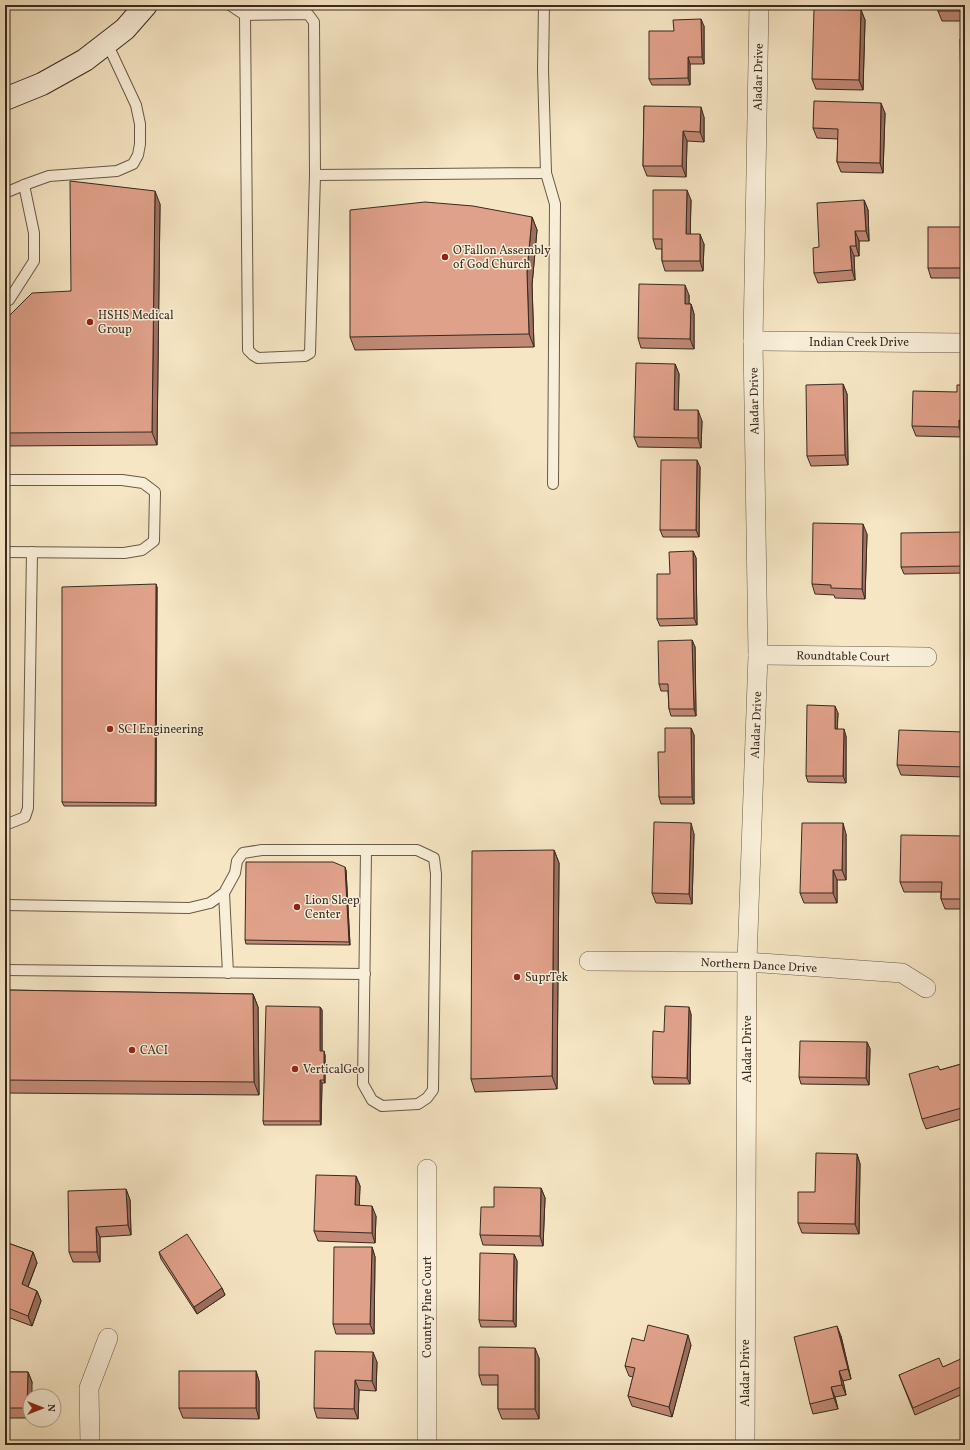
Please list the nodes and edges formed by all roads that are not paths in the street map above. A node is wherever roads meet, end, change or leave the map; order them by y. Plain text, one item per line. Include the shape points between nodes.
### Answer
1 (146, 5) edge
2 (230, 5) edge
3 (544, 5) edge
4 (759, 5) edge
5 (245, 15) junction
6 (107, 43) junction
7 (5, 99) edge
8 (546, 172) junction
9 (315, 175) junction
10 (24, 185) junction
11 (5, 193) edge
12 (5, 302) edge
13 (753, 341) junction
14 (965, 342) edge
15 (5, 480) edge
16 (553, 484) dead end
17 (5, 552) edge
18 (32, 552) junction
19 (758, 656) junction
20 (927, 657) dead end
21 (5, 823) edge
22 (366, 850) junction
23 (224, 893) junction
24 (5, 905) edge
25 (589, 962) dead end
26 (747, 962) junction
27 (5, 970) edge
28 (228, 973) junction
29 (365, 974) junction
30 (926, 988) dead end
31 (427, 1169) dead end
32 (108, 1338) dead end
33 (90, 1445) edge
34 (427, 1445) edge
35 (745, 1445) edge

1 - 6 street via 125,29
2 - 5 lane
3 - 8 lane
4 - 13 street, Aladar Drive
5 - 9 lane via 308,14 314,22
5 - 9 lane via 248,350 258,358 305,356 310,352
6 - 7 street via 85,60 42,84
6 - 10 lane via 136,104 140,124 138,155 132,164 117,171 49,176
8 - 9 lane
8 - 16 lane via 555,204
10 - 11 lane
10 - 12 lane via 34,233 34,260 9,300
13 - 14 street, Indian Creek Drive
13 - 19 street, Aladar Drive
15 - 18 lane via 122,480 143,483 155,492 154,541 142,550 124,553
17 - 18 lane
18 - 21 lane via 28,808 25,817
19 - 20 street, Roundtable Court
19 - 26 street, Aladar Drive
22 - 23 lane via 262,850 243,853
22 - 29 lane
22 - 29 lane via 418,850 434,858 436,874 433,1090 418,1104 382,1106 372,1100 363,1084
23 - 24 lane via 210,902 189,908
23 - 28 lane
25 - 26 street, Northern Dance Drive
26 - 30 street, Northern Dance Drive via 902,973
26 - 35 street, Aladar Drive
27 - 28 lane
28 - 29 lane
31 - 34 street, Country Pine Court
32 - 33 street via 89,1388

